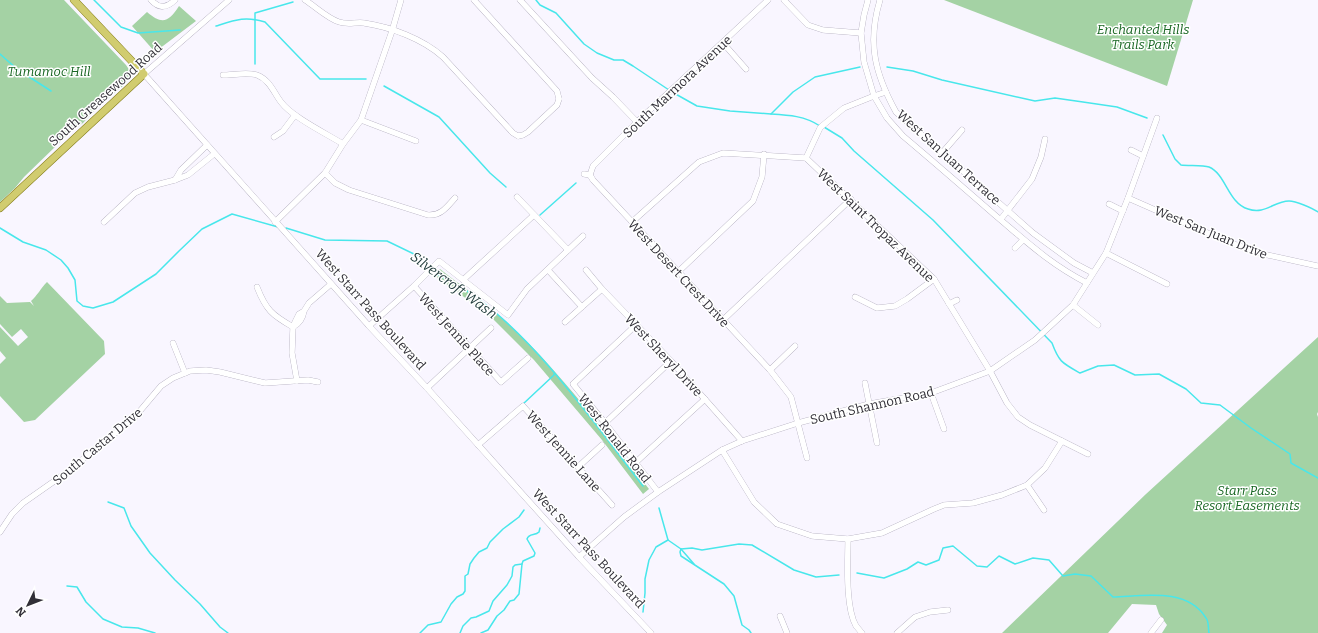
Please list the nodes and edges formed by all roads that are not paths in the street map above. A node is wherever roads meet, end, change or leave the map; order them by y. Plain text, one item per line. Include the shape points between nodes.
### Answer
1 (74, 0) edge
2 (151, 0) edge
3 (175, 0) edge
4 (229, 0) edge
5 (305, 0) edge
6 (401, 0) edge
7 (474, 0) edge
8 (520, 0) edge
9 (768, 0) edge
10 (784, 0) edge
11 (868, 0) edge
12 (880, 0) edge
13 (392, 30) junction
14 (861, 33) junction
15 (723, 43) junction
16 (746, 68) dead end
17 (144, 74) junction
18 (223, 75) dead end
19 (886, 92) junction
20 (874, 96) junction
21 (295, 115) junction
22 (1157, 118) dead end
23 (361, 120) junction
24 (637, 122) junction
25 (962, 130) dead end
26 (274, 137) dead end
27 (1046, 139) dead end
28 (416, 141) dead end
29 (343, 144) junction
30 (207, 145) junction
31 (1131, 150) dead end
32 (942, 153) junction
33 (214, 154) junction
34 (764, 154) junction
35 (1143, 156) junction
36 (806, 158) junction
37 (188, 163) junction
38 (195, 170) junction
39 (324, 173) junction
40 (587, 174) joint
41 (175, 180) junction
42 (518, 197) dead end
43 (456, 198) dead end
44 (1128, 198) junction
45 (851, 199) junction
46 (1109, 204) dead end
47 (0, 208) edge
48 (1008, 210) junction
49 (1123, 211) junction
50 (534, 215) junction
51 (1001, 219) junction
52 (104, 222) dead end
53 (276, 222) junction
54 (632, 222) junction
55 (583, 236) dead end
56 (1023, 240) junction
57 (1015, 248) dead end
58 (568, 250) junction
59 (1106, 252) junction
60 (1318, 266) edge
61 (548, 270) junction
62 (586, 270) dead end
63 (678, 272) junction
64 (1094, 273) junction
65 (934, 279) junction
66 (462, 280) junction
67 (1087, 283) junction
68 (332, 284) junction
69 (1167, 284) dead end
70 (414, 286) junction
71 (257, 287) dead end
72 (602, 288) junction
73 (855, 297) dead end
74 (957, 300) dead end
75 (949, 304) junction
76 (1073, 305) junction
77 (582, 307) junction
78 (722, 320) junction
79 (565, 322) dead end
80 (636, 325) junction
81 (1098, 325) dead end
82 (368, 326) junction
83 (293, 327) junction
84 (491, 328) dead end
85 (173, 343) dead end
86 (795, 346) dead end
87 (469, 348) junction
88 (528, 358) dead end
89 (671, 361) junction
90 (770, 370) junction
91 (990, 371) junction
92 (185, 373) junction
93 (297, 380) junction
94 (318, 382) dead end
95 (865, 383) dead end
96 (427, 388) junction
97 (931, 393) junction
98 (705, 399) junction
99 (869, 404) junction
100 (798, 422) junction
101 (605, 423) junction
102 (944, 429) dead end
103 (742, 441) junction
104 (1062, 441) junction
105 (877, 442) dead end
106 (478, 445) junction
107 (602, 445) dead end
108 (722, 450) junction
109 (1088, 454) dead end
110 (807, 458) dead end
111 (635, 463) junction
112 (578, 467) junction
113 (1027, 485) junction
114 (658, 492) junction
115 (612, 505) dead end
116 (1044, 510) dead end
117 (0, 532) edge
118 (848, 539) junction
119 (579, 557) junction
120 (948, 610) dead end
121 (780, 616) dead end
122 (1161, 620) dead end
123 (1154, 632) edge
124 (651, 633) edge
125 (787, 633) edge
126 (862, 633) edge
127 (897, 633) edge

1 - 17 main road, West Starr Pass Boulevard
2 - 3 street via 162,7
4 - 17 street, South Greasewood Road
5 - 13 street via 340,22 362,23
6 - 13 street
7 - 13 street via 562,99 528,132 518,138 434,48
8 - 24 street via 592,78
9 - 15 street, South Marmora Avenue
10 - 14 street via 808,24 823,30
11 - 14 street, West San Juan Terrace
12 - 19 street, West San Juan Terrace via 873,43 875,61
13 - 23 street
14 - 20 street, West San Juan Terrace via 864,62
15 - 16 street
15 - 24 street, South Marmora Avenue
17 - 30 street, West Starr Pass Boulevard
17 - 47 main road, South Greasewood Road
18 - 21 street via 252,74 263,78 281,102
19 - 20 street
19 - 32 street, West San Juan Terrace via 896,112
20 - 36 street via 844,108 820,128
20 - 51 street, West San Juan Terrace via 887,118 903,136
21 - 26 street
21 - 29 street
22 - 35 street, South Shannon Road
23 - 28 street
23 - 29 street
24 - 40 street, South Marmora Avenue
25 - 32 street
27 - 48 street via 1032,179
29 - 39 street
30 - 33 street, West Starr Pass Boulevard
30 - 37 street
31 - 35 street
32 - 48 street, West San Juan Terrace
33 - 38 street
33 - 53 street, West Starr Pass Boulevard
34 - 36 street, West Saint Tropaz Avenue
34 - 54 street, West Saint Tropaz Avenue via 723,153 699,162
34 - 63 street via 762,177 753,201
35 - 44 street, South Shannon Road
36 - 45 street, West Saint Tropaz Avenue
37 - 38 street
37 - 41 street
38 - 41 street
39 - 43 street via 335,183 349,190 435,217
39 - 53 street
40 - 54 street, West Desert Crest Drive
41 - 52 street via 148,186 135,193
42 - 50 street
44 - 49 street, South Shannon Road
44 - 60 street, West San Juan Drive via 1228,242 1263,254
45 - 65 street, West Saint Tropaz Avenue
45 - 78 street
46 - 49 street
48 - 51 street
48 - 64 street, West San Juan Terrace via 1062,256
49 - 59 street, South Shannon Road
50 - 58 street
50 - 66 street
51 - 56 street, West San Juan Terrace
53 - 68 street, West Starr Pass Boulevard
54 - 63 street, West Desert Crest Drive
55 - 58 street
56 - 57 street
56 - 67 street, West San Juan Terrace via 1056,265
58 - 61 street
59 - 64 street, South Shannon Road
59 - 69 street
61 - 66 street via 526,289 508,315
61 - 77 street
62 - 72 street, West Sheryl Drive
63 - 78 street, West Desert Crest Drive
64 - 67 street, South Shannon Road
65 - 73 street via 895,306 877,308
65 - 75 street, West Saint Tropaz Avenue
66 - 70 street via 439,261
67 - 76 street, South Shannon Road
68 - 82 street, West Starr Pass Boulevard
68 - 83 street via 299,314
70 - 82 street
70 - 87 street, West Jennie Place
71 - 83 street via 276,317
72 - 77 street
72 - 80 street, West Sheryl Drive
74 - 75 street
75 - 91 street, West Saint Tropaz Avenue
76 - 81 street
76 - 91 street, South Shannon Road via 1035,340
77 - 79 street
78 - 90 street, West Desert Crest Drive
80 - 89 street, West Sheryl Drive
80 - 101 street, West Ronald Road via 573,384
82 - 96 street, West Starr Pass Boulevard
83 - 93 street via 292,353
84 - 87 street
85 - 92 street
86 - 90 street
87 - 88 street, West Jennie Place via 501,382
87 - 96 street
89 - 98 street, West Sheryl Drive
89 - 101 street
90 - 100 street, West Desert Crest Drive via 791,397
91 - 97 street, South Shannon Road
91 - 104 street, West Saint Tropaz Avenue via 1007,403 1018,417
92 - 93 street, South Castar Drive via 206,370 265,383
92 - 117 street, South Castar Drive via 161,386 134,418 63,475 23,503
93 - 94 street, South Castar Drive
95 - 99 street
96 - 106 street, West Starr Pass Boulevard
97 - 99 street, South Shannon Road
97 - 102 street
98 - 103 street, West Sheryl Drive
98 - 111 street
99 - 100 street, South Shannon Road
99 - 105 street
100 - 103 street, South Shannon Road
100 - 110 street, West Desert Crest Drive
101 - 111 street, West Ronald Road
103 - 108 street, South Shannon Road
104 - 109 street, West Saint Tropaz Avenue
104 - 113 street via 1045,468
106 - 112 street, West Jennie Lane via 523,406
106 - 119 street, West Starr Pass Boulevard
107 - 112 street
108 - 114 street, South Shannon Road
108 - 118 street via 754,502 777,524 812,536
111 - 114 street, West Ronald Road
112 - 115 street, West Jennie Lane
113 - 116 street
113 - 118 street via 1002,496 934,508 882,533
114 - 119 street, South Shannon Road
118 - 126 street via 851,609 856,625
119 - 124 street, West Starr Pass Boulevard
120 - 127 street via 915,617
121 - 125 street
122 - 123 street

